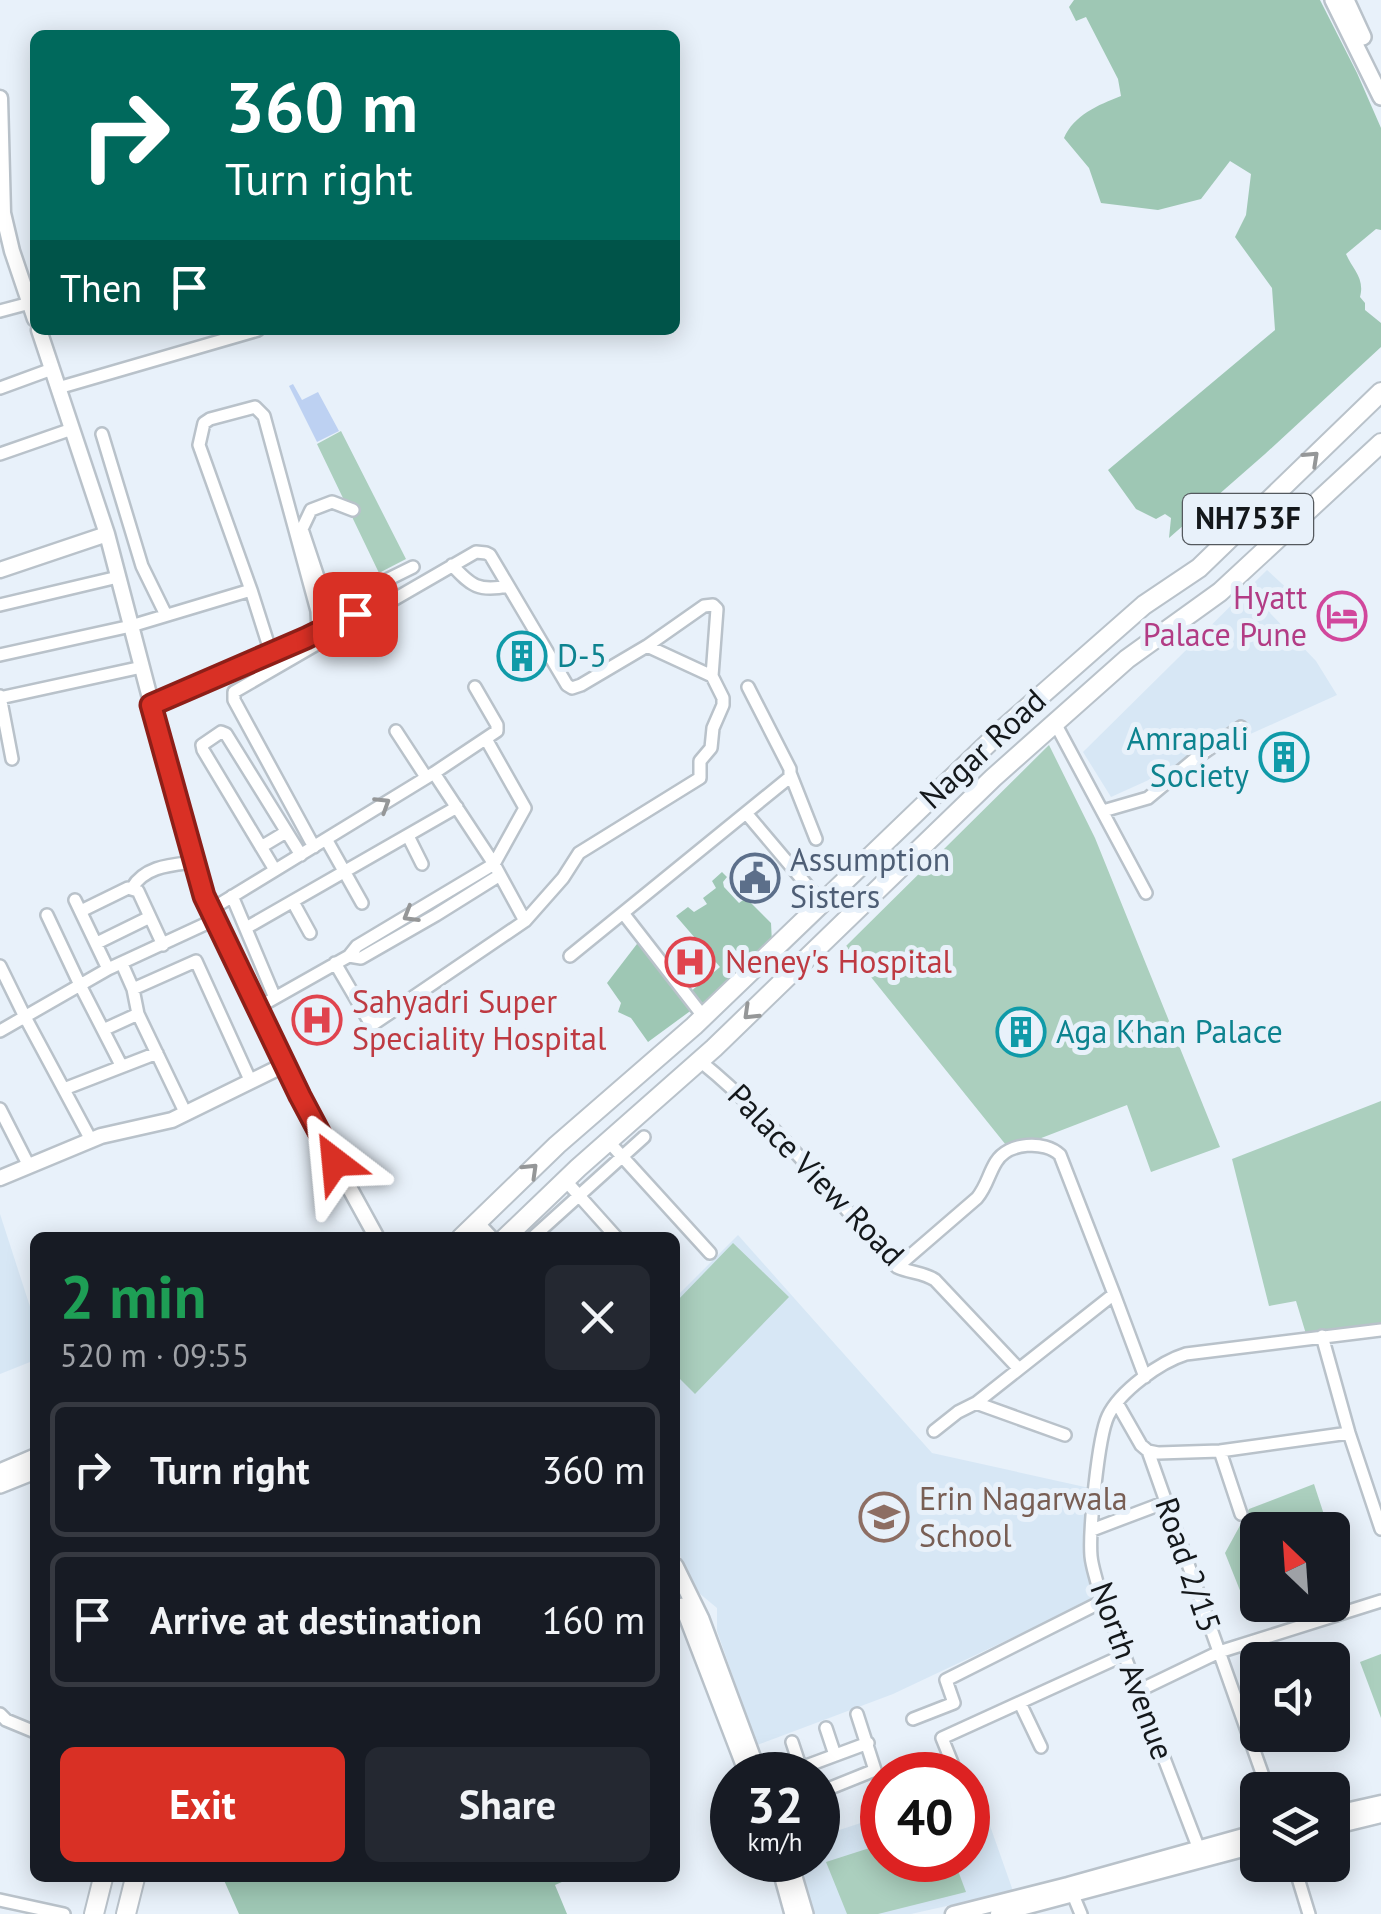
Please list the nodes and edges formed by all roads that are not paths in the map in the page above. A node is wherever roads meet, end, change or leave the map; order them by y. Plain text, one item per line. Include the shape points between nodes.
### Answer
1 (1333, 0) edge
2 (1346, 0) edge
3 (1380, 86) edge
4 (0, 98) edge
5 (30, 304) edge
6 (0, 311) edge
7 (30, 311) edge
8 (41, 335) edge
9 (241, 335) edge
10 (52, 369) junction
11 (0, 388) edge
12 (58, 388) junction
13 (1381, 392) edge
14 (72, 429) junction
15 (102, 434) dead end
16 (1381, 443) edge
17 (0, 454) edge
18 (352, 510) dead end
19 (107, 534) junction
20 (452, 565) junction
21 (413, 566) dead end
22 (0, 570) edge
23 (118, 576) junction
24 (508, 586) junction
25 (251, 590) junction
26 (0, 606) edge
27 (355, 614) dead end
28 (166, 615) junction
29 (131, 626) junction
30 (318, 632) junction
31 (1100, 642) junction
32 (648, 646) junction
33 (270, 653) junction
34 (0, 655) edge
35 (1083, 658) junction
36 (1120, 665) junction
37 (142, 667) junction
38 (712, 676) junction
39 (1102, 681) junction
40 (475, 687) dead end
41 (748, 687) dead end
42 (0, 697) edge
43 (151, 705) junction
44 (1055, 723) junction
45 (1242, 727) dead end
46 (396, 731) dead end
47 (486, 739) junction
48 (12, 758) dead end
49 (790, 774) junction
50 (430, 775) junction
51 (456, 807) junction
52 (1102, 811) junction
53 (746, 812) junction
54 (286, 832) junction
55 (408, 836) junction
56 (816, 839) dead end
57 (326, 840) junction
58 (261, 847) junction
59 (314, 847) junction
60 (300, 855) junction
61 (194, 862) junction
62 (422, 864) dead end
63 (276, 870) junction
64 (497, 870) junction
65 (345, 873) junction
66 (132, 888) junction
67 (1146, 893) dead end
68 (232, 896) junction
69 (293, 902) junction
70 (362, 903) dead end
71 (822, 903) junction
72 (623, 913) junction
73 (47, 915) dead end
74 (212, 915) junction
75 (150, 917) junction
76 (525, 921) junction
77 (246, 928) junction
78 (310, 933) dead end
79 (97, 944) junction
80 (163, 945) junction
81 (570, 956) dead end
82 (335, 963) junction
83 (122, 964) junction
84 (0, 966) edge
85 (108, 969) junction
86 (80, 985) junction
87 (133, 989) junction
88 (275, 998) junction
89 (257, 1008) junction
90 (138, 1014) junction
91 (704, 1016) junction
92 (24, 1017) junction
93 (103, 1030) junction
94 (0, 1031) edge
95 (156, 1053) junction
96 (700, 1061) junction
97 (121, 1065) junction
98 (284, 1065) junction
99 (251, 1082) junction
100 (64, 1089) junction
101 (0, 1109) edge
102 (186, 1114) junction
103 (644, 1137) dead end
104 (91, 1140) junction
105 (608, 1141) junction
106 (622, 1156) junction
107 (29, 1166) junction
108 (0, 1178) edge
109 (565, 1180) junction
110 (579, 1196) junction
111 (476, 1223) junction
112 (375, 1232) edge
113 (467, 1232) edge
114 (484, 1232) edge
115 (533, 1232) edge
116 (612, 1232) edge
117 (710, 1252) dead end
118 (897, 1267) junction
119 (1114, 1294) junction
120 (1381, 1330) edge
121 (1322, 1336) junction
122 (1019, 1369) junction
123 (1145, 1376) junction
124 (976, 1402) junction
125 (1117, 1403) junction
126 (934, 1430) dead end
127 (1349, 1433) junction
128 (1066, 1435) dead end
129 (1220, 1450) junction
130 (1148, 1451) junction
131 (30, 1459) edge
132 (0, 1472) edge
133 (30, 1473) edge
134 (0, 1485) edge
135 (1166, 1502) junction
136 (1240, 1512) edge
137 (1381, 1529) edge
138 (1092, 1530) junction
139 (680, 1576) edge
140 (680, 1599) edge
141 (1103, 1600) junction
142 (1381, 1601) edge
143 (1261, 1639) junction
144 (1262, 1642) edge
145 (1219, 1652) junction
146 (1124, 1655) junction
147 (1138, 1691) junction
148 (1020, 1702) junction
149 (858, 1714) dead end
150 (913, 1720) dead end
151 (2, 1721) edge
152 (826, 1728) dead end
153 (30, 1730) edge
154 (792, 1742) dead end
155 (868, 1744) junction
156 (1040, 1747) dead end
157 (740, 1752) edge
158 (751, 1752) edge
159 (795, 1752) edge
160 (835, 1752) edge
161 (948, 1752) edge
162 (840, 1754) edge
163 (1262, 1772) edge
164 (840, 1784) edge
165 (1381, 1803) edge
166 (1350, 1810) edge
167 (1381, 1816) edge
168 (1350, 1823) edge
169 (1240, 1839) edge
170 (1240, 1848) edge
171 (1201, 1854) junction
172 (102, 1882) edge
173 (134, 1882) edge
174 (784, 1882) edge
175 (796, 1882) edge
176 (1300, 1882) edge
177 (1071, 1891) junction
178 (0, 1900) edge
179 (64, 1914) edge
180 (94, 1914) edge
181 (126, 1914) edge
182 (793, 1914) edge
183 (805, 1914) edge
184 (953, 1914) edge
185 (998, 1914) edge
186 (1081, 1914) edge
187 (1310, 1914) edge

1 - 3 main road
2 - 3 main road
4 - 5 street via 2,213
6 - 7 street
8 - 10 street
9 - 12 street
10 - 11 street
10 - 12 street
12 - 14 street
31 -> 13 highway, Nagar Road / NH753F via 1199,568
14 - 17 street
14 - 19 street
15 - 28 street via 142,566
16 - 36 highway, Nagar Road / NH753F via 1220,592
18 - 21 street via 332,502 310,510 302,529 324,598 332,605 348,600
19 - 22 street
19 - 23 street
20 - 24 street via 478,588
20 - 24 street via 486,552
20 - 59 street via 232,695
23 - 26 street
23 - 29 street
24 - 32 street via 572,688
25 - 28 street
25 - 30 street via 199,444 204,423 255,407 264,416
25 - 33 street
27 - 30 street
28 - 29 street
29 - 34 street
29 - 37 street
30 - 33 street
31 - 35 highway, Nagar Road / NH753F
31 - 36 highway via 1104,659
32 - 38 street
32 - 38 street via 713,605 718,615
33 - 43 street
35 - 39 highway via 1098,664
35 - 71 highway, Nagar Road / NH753F
36 - 39 highway, Nagar Road / NH753F
37 - 42 street
37 - 43 street
38 - 76 street via 724,705 700,761 700,778 579,852
39 - 44 highway, Nagar Road / NH753F
40 - 47 street via 497,725
41 - 49 street
42 - 48 street
43 - 61 street
44 - 52 street
44 -> 96 highway, Nagar Road / NH753F
45 - 52 street via 1148,798
46 - 50 street
47 - 50 street
47 - 64 street via 525,808
49 - 53 street
49 - 56 street
50 - 51 street
57 -> 50 street
51 - 55 street
51 - 64 street
52 - 67 street
53 - 71 street
53 - 72 street
54 - 58 street
54 - 58 street via 221,732 203,750
54 - 60 street
55 - 62 street
55 - 65 street
57 - 59 street
57 - 65 street
58 - 63 street
59 - 60 street
60 - 63 street
61 - 66 street via 145,873
61 - 74 street
63 - 68 street
64 - 76 street
64 -> 82 street
65 - 69 street
65 - 70 street
66 - 75 street
66 - 79 street via 78,906
68 - 74 street
68 - 77 street
69 - 77 street
69 - 78 street
71 - 91 highway, Nagar Road / NH753F
72 - 81 street
72 - 91 street
73 - 86 street
74 - 80 street
74 - 89 street
75 - 79 street
75 - 80 street
76 - 82 street via 375,1022 368,1021
77 - 88 street
79 - 85 street
80 - 83 street
82 - 88 street
83 - 85 street
83 - 87 street
84 - 92 street
85 - 86 street
86 - 92 street
86 - 93 street
87 - 90 street
87 - 99 street via 196,961
88 - 89 street
89 - 98 street
90 - 93 street
90 - 95 street
111 -> 91 highway, Nagar Road / NH753F
92 - 94 street
92 - 100 street
93 - 97 street
95 - 97 street
95 - 102 street
96 - 105 highway, Nagar Road / NH753F
96 - 118 street, Palace View Road
97 - 100 street
98 - 99 street
98 - 112 street
99 - 102 street
100 - 104 street
101 - 107 street
102 - 104 street
103 - 106 street
104 - 107 street
105 - 106 street
105 - 109 highway, Nagar Road / NH753F
106 - 110 street
106 - 117 street
107 - 108 street
109 - 110 street
109 - 115 highway, Nagar Road / NH753F
110 - 115 street
110 - 116 street
111 - 113 highway, Nagar Road / NH753F
111 - 114 main road
118 - 119 street via 977,1198 1004,1153 1036,1144 1060,1156
118 - 122 street, Palace View Road via 935,1280
119 - 122 street
119 - 123 street
120 - 121 street, North Avenue
121 - 123 street, North Avenue via 1186,1354
121 - 127 street
122 - 124 street
123 - 125 street, North Avenue
124 - 126 street
124 - 128 street
125 - 130 street, Road 2/15
125 - 138 street, North Avenue via 1102,1438
127 - 129 street
127 - 137 street
129 - 130 street
129 - 136 street
130 - 135 street, Road 2/15
131 - 132 main road
133 - 134 main road
135 - 138 street
135 - 145 street, Road 2/15
138 - 141 street, North Avenue via 1091,1558
139 - 158 main road
140 - 157 main road
141 - 146 street, North Avenue
141 - 150 street via 946,1680 954,1702
142 - 143 street
143 - 144 street
143 - 145 street
145 - 147 street
145 - 163 street, Road 2/15
146 - 147 street, North Avenue
146 - 148 street
147 - 171 street, North Avenue
148 - 156 street
148 - 161 street via 942,1738
149 - 155 street
151 - 153 street
152 - 160 street
154 - 159 street
155 - 162 street
155 - 164 street via 875,1770
165 - 166 street
167 - 168 street
169 - 171 street
170 - 171 street
171 - 177 street
172 - 180 highway
173 - 181 highway
174 - 182 main road
175 - 183 main road
176 - 187 street
177 - 184 street
177 - 185 street
177 - 186 street
178 - 179 street

